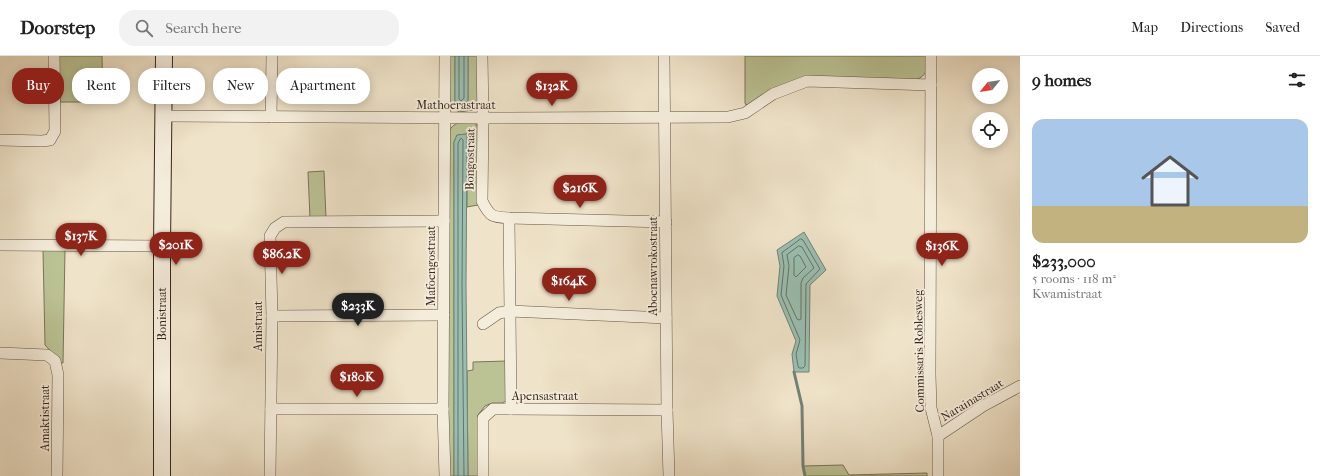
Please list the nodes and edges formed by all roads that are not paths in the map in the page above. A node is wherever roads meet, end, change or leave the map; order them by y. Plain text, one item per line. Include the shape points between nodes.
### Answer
1 (54, 56) edge
2 (164, 56) edge
3 (272, 56) edge
4 (445, 56) edge
5 (482, 56) edge
6 (664, 56) edge
7 (931, 56) edge
8 (931, 85) junction
9 (164, 116) junction
10 (271, 117) junction
11 (444, 118) junction
12 (483, 118) junction
13 (664, 118) junction
14 (0, 140) edge
15 (509, 218) junction
16 (444, 221) junction
17 (666, 222) junction
18 (0, 245) edge
19 (162, 246) junction
20 (510, 311) junction
21 (444, 315) junction
22 (272, 316) junction
23 (666, 318) junction
24 (483, 324) dead end
25 (0, 353) edge
26 (1020, 386) edge
27 (511, 408) junction
28 (271, 409) junction
29 (443, 409) junction
30 (667, 410) junction
31 (938, 436) junction
32 (57, 476) edge
33 (162, 476) edge
34 (270, 476) edge
35 (445, 476) edge
36 (483, 476) edge
37 (669, 476) edge
38 (938, 476) edge

1 - 14 street via 55,131 50,140
2 - 9 street, Bonistraat
3 - 10 street
4 - 11 street, Mafoengostraat
5 - 12 street, Bongostraat
6 - 13 street, Aboenawrokostraat
7 - 8 street, Commissaris Roblesweg
8 - 13 street, Mathoerastraat via 807,81 773,94 745,112 728,117
8 - 31 street, Commissaris Roblesweg via 930,375 931,408
9 - 10 street, Mathoerastraat
9 - 19 street, Bonistraat
10 - 11 street, Mathoerastraat
11 - 12 street, Mathoerastraat
11 - 16 street, Mafoengostraat
12 - 13 street, Mathoerastraat
12 - 15 street, Bongostraat via 482,201 488,213 495,217
13 - 17 street, Aboenawrokostraat
15 - 17 street
15 - 20 street
16 - 21 street, Mafoengostraat
16 - 22 street, Amistraat via 284,222 275,228 270,236
17 - 23 street, Aboenawrokostraat
18 - 19 street
19 - 33 street, Bonistraat
20 - 23 street
20 - 24 street via 499,313
20 - 27 street
21 - 22 street
21 - 29 street, Mafoengostraat
22 - 28 street, Amistraat
23 - 30 street, Aboenawrokostraat
25 - 32 street, Amaktistraat via 47,355 55,361 58,375
26 - 31 street, Narainastraat via 983,406
27 - 30 street, Apensastraat
27 - 36 street, Apensastraat via 493,409 483,418
28 - 29 street
28 - 34 street, Amistraat
29 - 35 street, Mafoengostraat
30 - 37 street, Aboenawrokostraat
31 - 38 street, Commissaris Roblesweg

